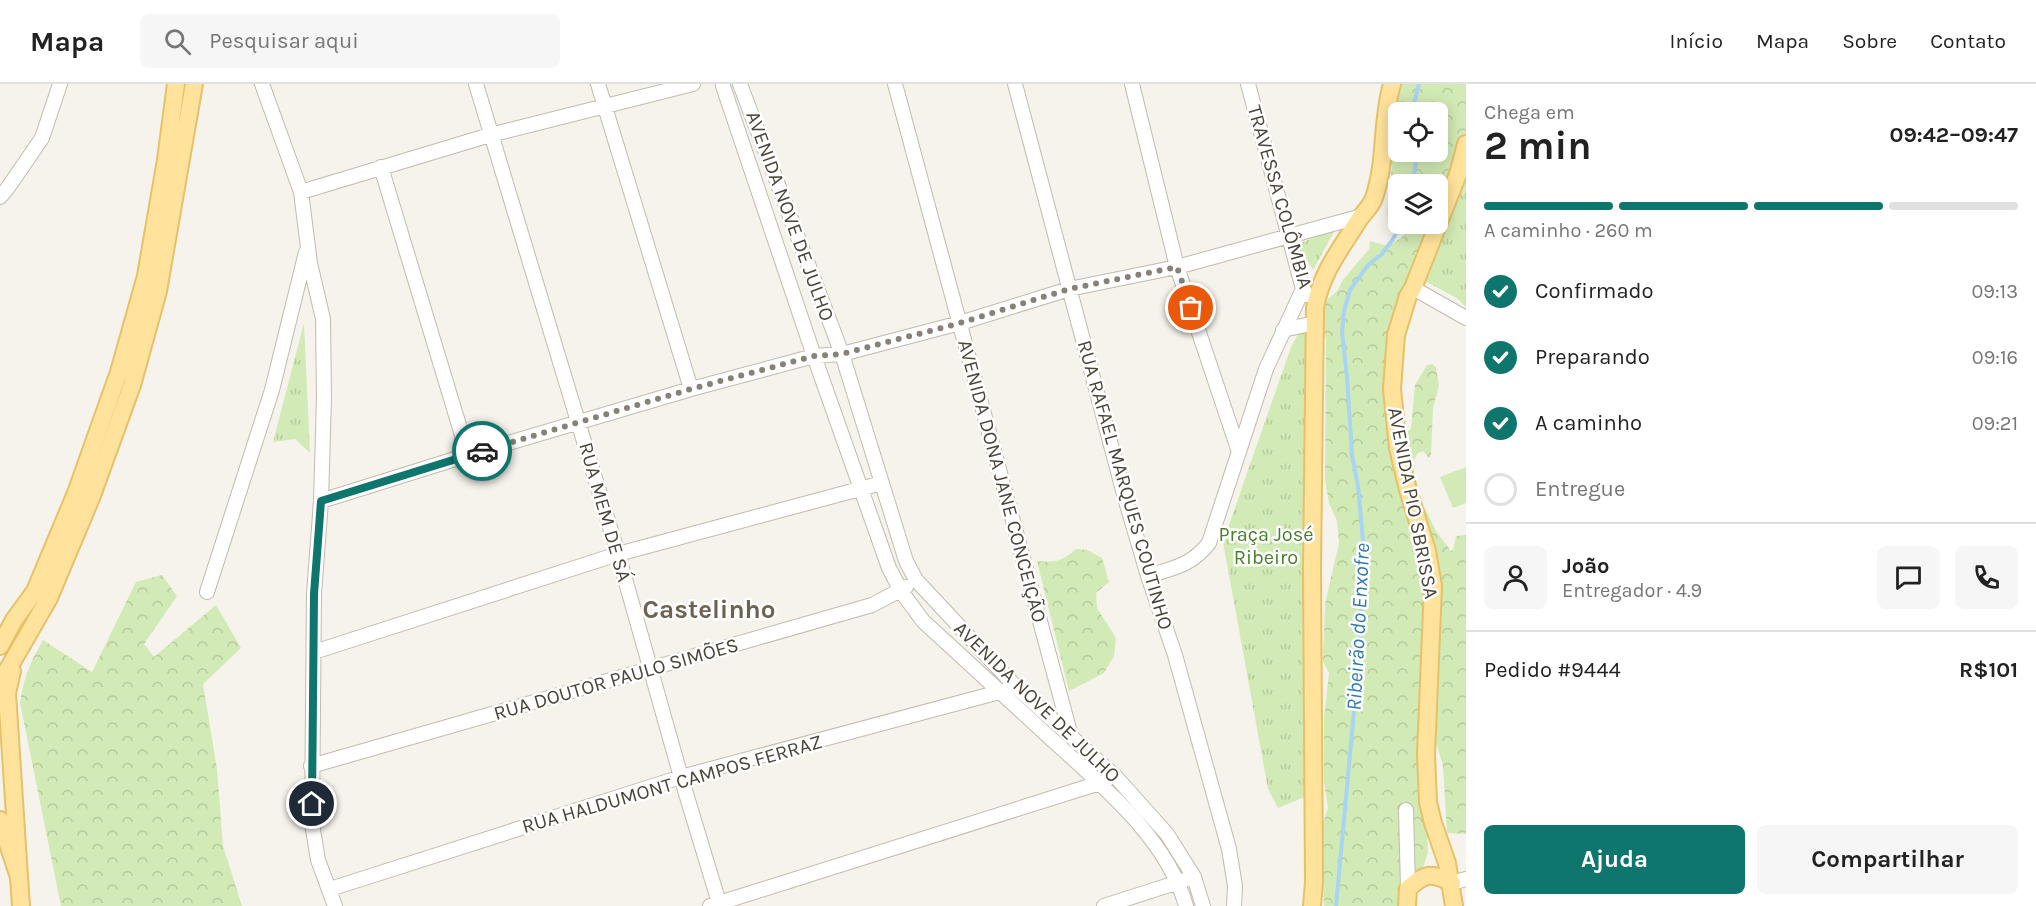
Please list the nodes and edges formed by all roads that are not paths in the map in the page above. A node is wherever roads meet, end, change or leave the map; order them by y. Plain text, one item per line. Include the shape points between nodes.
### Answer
1 (60, 84) edge
2 (176, 84) edge
3 (194, 84) edge
4 (262, 84) edge
5 (476, 84) edge
6 (598, 84) edge
7 (693, 84) edge
8 (740, 84) edge
9 (895, 84) edge
10 (1015, 84) edge
11 (1132, 84) edge
12 (1248, 84) edge
13 (725, 85) edge
14 (1389, 89) edge
15 (605, 105) junction
16 (490, 135) junction
17 (1466, 144) edge
18 (381, 167) junction
19 (301, 192) junction
20 (0, 197) edge
21 (1362, 216) junction
22 (1290, 236) junction
23 (308, 245) junction
24 (1177, 267) junction
25 (1413, 288) junction
26 (1069, 289) junction
27 (1303, 289) junction
28 (1315, 315) junction
29 (1466, 318) edge
30 (960, 323) junction
31 (1283, 330) junction
32 (842, 354) junction
33 (814, 356) junction
34 (691, 389) junction
35 (578, 423) junction
36 (1239, 452) junction
37 (468, 455) junction
38 (882, 483) junction
39 (860, 488) junction
40 (321, 501) junction
41 (618, 554) junction
42 (1148, 576) junction
43 (916, 580) junction
44 (900, 591) junction
45 (207, 592) dead end
46 (5, 627) edge
47 (0, 646) edge
48 (20, 651) junction
49 (314, 652) junction
50 (650, 669) junction
51 (0, 683) edge
52 (1017, 688) junction
53 (1001, 692) junction
54 (1071, 738) junction
55 (311, 766) junction
56 (12, 767) junction
57 (681, 777) junction
58 (1116, 777) junction
59 (1099, 783) junction
60 (0, 794) edge
61 (1406, 810) dead end
62 (0, 820) edge
63 (1194, 876) junction
64 (19, 877) junction
65 (1459, 881) edge
66 (1179, 883) junction
67 (1235, 886) junction
68 (330, 889) junction
69 (1408, 898) edge
70 (716, 905) edge
71 (21, 906) edge
72 (335, 906) edge
73 (1104, 906) edge
74 (1186, 906) edge
75 (1203, 906) edge
76 (1225, 906) edge
77 (1234, 906) edge
78 (1312, 906) edge
79 (1454, 906) edge

1 - 20 street via 42,138
2 - 46 main road via 146,276 119,372 35,591
3 - 48 main road via 158,291 132,385 83,518 49,598
4 - 19 street
5 - 16 street, RUA MEM DE SÁ
6 - 15 street
7 - 15 street
8 - 32 street, AVENIDA NOVE DE JULHO
9 - 30 street, AVENIDA DONA JANE CONCEIÇÃO
10 - 26 street, RUA RAFAEL MARQUES COUTINHO
11 - 24 street
12 - 22 street, TRAVESSA COLÔMBIA
13 - 33 street, AVENIDA NOVE DE JULHO
14 - 21 main road via 1382,170 1373,202
15 - 16 street
15 - 34 street
16 - 18 street
16 - 35 street, RUA MEM DE SÁ
17 - 25 main road, AVENIDA PIO SBRISSA
18 - 19 street
18 - 37 street
19 - 23 street
21 - 22 street
21 - 28 main road via 1318,289
22 - 24 street
22 - 27 street, TRAVESSA COLÔMBIA
23 - 40 street via 322,319
23 - 45 street via 272,390
24 - 26 street
24 - 36 street
25 - 29 street
25 - 65 main road, AVENIDA PIO SBRISSA via 1396,335 1393,408 1401,458 1433,586 1426,754 1428,802
26 - 30 street
26 - 42 street, RUA RAFAEL MARQUES COUTINHO
27 - 28 street, TRAVESSA COLÔMBIA
27 - 31 street
28 - 31 street
28 - 78 main road
30 - 32 street
30 - 54 street, AVENIDA DONA JANE CONCEIÇÃO
31 - 36 street
32 - 33 street
32 - 38 street, AVENIDA NOVE DE JULHO
33 - 34 street
33 - 39 street, AVENIDA NOVE DE JULHO
34 - 35 street
35 - 37 street
35 - 41 street, RUA MEM DE SÁ
36 - 42 street via 1209,543 1201,554 1185,565
37 - 40 street
38 - 39 street
38 - 43 street, AVENIDA NOVE DE JULHO via 906,561
39 - 41 street
39 - 44 street, AVENIDA NOVE DE JULHO
40 - 49 street
41 - 49 street
41 - 50 street, RUA MEM DE SÁ
42 - 67 street, RUA RAFAEL MARQUES COUTINHO via 1175,655 1229,849
43 - 44 street, RUA DOUTOR PAULO SIMÕES
43 - 52 street, AVENIDA NOVE DE JULHO
44 - 50 street, RUA DOUTOR PAULO SIMÕES via 872,605
44 - 53 street, AVENIDA NOVE DE JULHO via 922,621
46 - 47 main road
48 - 51 main road
48 - 56 main road via 7,693
49 - 55 street
50 - 55 street, RUA DOUTOR PAULO SIMÕES
50 - 57 street, RUA MEM DE SÁ
52 - 53 street, RUA HALDUMONT CAMPOS FERRAZ
52 - 54 street, AVENIDA NOVE DE JULHO
53 - 57 street, RUA HALDUMONT CAMPOS FERRAZ
53 - 59 street, AVENIDA NOVE DE JULHO
54 - 58 street, AVENIDA NOVE DE JULHO
55 - 68 street via 312,823 318,860
56 - 60 main road
56 - 64 main road
57 - 68 street, RUA HALDUMONT CAMPOS FERRAZ
57 - 70 street, RUA MEM DE SÁ
58 - 59 street
58 - 63 street, AVENIDA NOVE DE JULHO via 1167,834
59 - 66 street, AVENIDA NOVE DE JULHO via 1148,837
59 - 70 street
61 - 69 street
62 - 64 main road
63 - 66 street
63 - 75 street, AVENIDA NOVE DE JULHO
64 - 71 main road
65 - 69 main road via 1431,875 1417,880
65 - 79 main road, AVENIDA PIO SBRISSA
66 - 73 street
66 - 74 street, AVENIDA NOVE DE JULHO
67 - 76 street
67 - 77 street, RUA RAFAEL MARQUES COUTINHO
68 - 72 street

